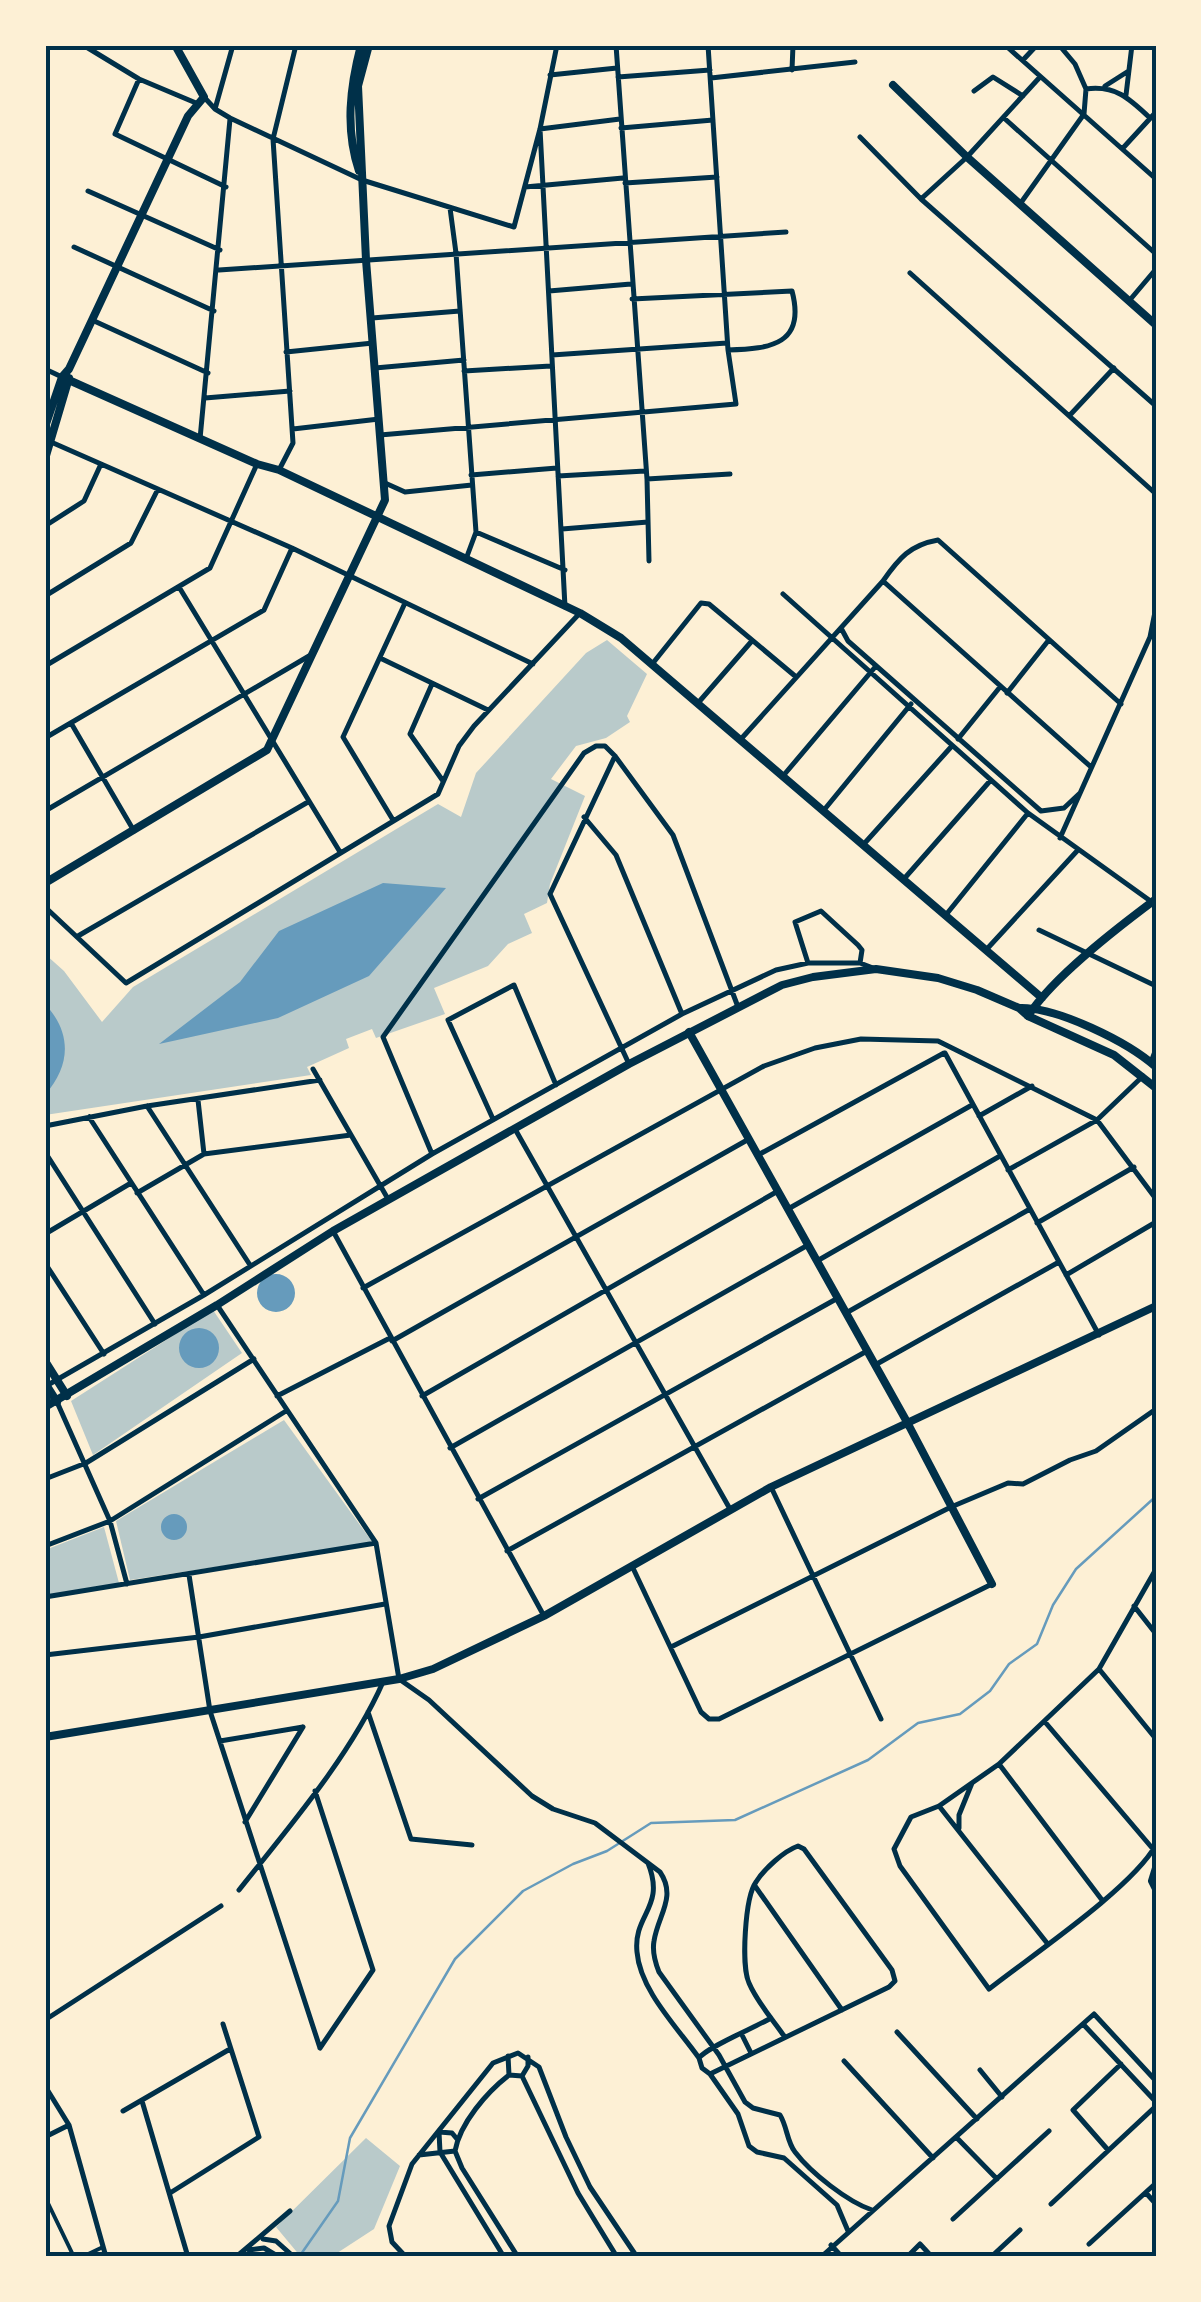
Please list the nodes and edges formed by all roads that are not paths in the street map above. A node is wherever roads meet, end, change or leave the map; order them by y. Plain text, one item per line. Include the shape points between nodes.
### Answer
1 (83, 45) edge
2 (175, 45) edge
3 (233, 45) edge
4 (296, 45) edge
5 (361, 45) edge
6 (369, 45) edge
7 (616, 45) edge
8 (708, 45) edge
9 (793, 45) edge
10 (1005, 45) edge
11 (1037, 45) edge
12 (1059, 45) edge
13 (554, 46) edge
14 (1129, 46) edge
15 (361, 60) junction
16 (1022, 60) junction
17 (856, 62) dead end
18 (617, 68) junction
19 (792, 70) junction
20 (1127, 72) junction
21 (710, 74) junction
22 (550, 75) junction
23 (618, 77) junction
24 (1040, 77) junction
25 (140, 79) junction
26 (893, 85) dead end
27 (1105, 86) junction
28 (1086, 89) junction
29 (974, 92) dead end
30 (1126, 95) junction
31 (1024, 96) junction
32 (204, 97) junction
33 (196, 104) junction
34 (215, 109) junction
35 (1084, 114) junction
36 (1153, 115) edge
37 (230, 118) junction
38 (1004, 118) junction
39 (620, 119) junction
40 (713, 120) junction
41 (621, 128) junction
42 (540, 129) junction
43 (860, 137) dead end
44 (273, 139) junction
45 (1123, 148) junction
46 (966, 157) junction
47 (168, 159) junction
48 (1052, 162) junction
49 (717, 178) junction
50 (1156, 179) edge
51 (362, 180) junction
52 (624, 181) junction
53 (542, 184) junction
54 (525, 187) junction
55 (226, 188) junction
56 (88, 191) dead end
57 (921, 199) junction
58 (1020, 204) junction
59 (450, 208) junction
60 (144, 215) junction
61 (786, 232) dead end
62 (721, 236) junction
63 (628, 242) junction
64 (74, 247) dead end
65 (545, 247) junction
66 (220, 250) junction
67 (456, 253) junction
68 (1156, 254) edge
69 (366, 260) junction
70 (118, 266) junction
71 (280, 267) junction
72 (1156, 269) edge
73 (218, 270) junction
74 (910, 274) dead end
75 (630, 284) junction
76 (548, 291) junction
77 (724, 294) junction
78 (632, 299) junction
79 (1129, 301) junction
80 (460, 310) junction
81 (214, 311) junction
82 (372, 318) junction
83 (92, 320) junction
84 (1156, 325) edge
85 (373, 344) junction
86 (728, 346) junction
87 (636, 350) junction
88 (286, 352) junction
89 (552, 356) junction
90 (464, 360) junction
91 (552, 366) junction
92 (376, 368) junction
93 (1114, 368) junction
94 (45, 369) edge
95 (464, 371) junction
96 (208, 373) junction
97 (67, 375) junction
98 (290, 391) junction
99 (205, 398) junction
100 (1156, 406) edge
101 (641, 414) junction
102 (1070, 415) junction
103 (379, 419) junction
104 (555, 420) junction
105 (468, 427) junction
106 (45, 428) edge
107 (293, 429) junction
108 (380, 435) junction
109 (200, 439) junction
110 (51, 442) junction
111 (45, 460) edge
112 (101, 464) junction
113 (257, 464) junction
114 (557, 468) junction
115 (279, 470) junction
116 (646, 470) junction
117 (730, 474) dead end
118 (471, 475) junction
119 (558, 476) junction
120 (646, 479) junction
121 (385, 483) junction
122 (472, 485) junction
123 (158, 488) junction
124 (1156, 494) edge
125 (378, 519) junction
126 (648, 522) junction
127 (232, 523) junction
128 (45, 526) edge
129 (562, 529) junction
130 (476, 532) junction
131 (292, 548) junction
132 (466, 559) junction
133 (649, 561) dead end
134 (565, 570) junction
135 (350, 575) junction
136 (883, 581) junction
137 (180, 587) junction
138 (783, 594) dead end
139 (45, 596) edge
140 (406, 602) junction
141 (565, 606) junction
142 (1156, 608) edge
143 (580, 613) junction
144 (841, 627) junction
145 (830, 639) junction
146 (210, 641) junction
147 (1048, 641) junction
148 (751, 642) junction
149 (309, 656) junction
150 (380, 658) junction
151 (533, 664) junction
152 (651, 665) junction
153 (45, 666) edge
154 (876, 666) junction
155 (870, 673) junction
156 (795, 676) junction
157 (432, 684) junction
158 (1000, 687) junction
159 (1007, 692) junction
160 (243, 693) junction
161 (914, 700) junction
162 (698, 703) junction
163 (1121, 704) junction
164 (909, 706) junction
165 (488, 710) junction
166 (71, 723) junction
167 (45, 738) edge
168 (958, 738) junction
169 (272, 739) junction
170 (741, 739) junction
171 (952, 746) junction
172 (615, 756) junction
173 (1091, 767) junction
174 (998, 773) junction
175 (102, 776) junction
176 (783, 776) junction
177 (990, 780) junction
178 (444, 781) junction
179 (1080, 793) junction
180 (308, 802) junction
181 (1034, 805) junction
182 (824, 810) junction
183 (45, 811) edge
184 (1028, 814) junction
185 (584, 817) junction
186 (393, 820) junction
187 (134, 830) junction
188 (1060, 838) junction
189 (863, 845) junction
190 (1077, 851) junction
191 (340, 852) junction
192 (903, 880) junction
193 (45, 883) edge
194 (1155, 902) edge
195 (45, 907) edge
196 (945, 916) junction
197 (1038, 930) dead end
198 (78, 936) junction
199 (986, 950) junction
200 (1089, 954) junction
201 (808, 962) junction
202 (860, 963) junction
203 (876, 969) junction
204 (1156, 986) edge
205 (732, 990) junction
206 (1042, 998) junction
207 (738, 1007) junction
208 (1031, 1012) junction
209 (682, 1014) junction
210 (689, 1032) junction
211 (620, 1048) junction
212 (946, 1050) junction
213 (1156, 1050) edge
214 (630, 1064) junction
215 (1154, 1064) edge
216 (313, 1068) dead end
217 (1143, 1076) junction
218 (320, 1080) junction
219 (556, 1085) junction
220 (1032, 1086) junction
221 (1156, 1088) edge
222 (721, 1090) junction
223 (198, 1100) junction
224 (972, 1105) junction
225 (147, 1106) junction
226 (88, 1116) junction
227 (979, 1116) junction
228 (493, 1119) junction
229 (1097, 1120) junction
230 (45, 1126) edge
231 (514, 1128) junction
232 (350, 1136) junction
233 (749, 1139) junction
234 (45, 1152) edge
235 (204, 1154) junction
236 (432, 1154) junction
237 (758, 1155) junction
238 (1000, 1156) junction
239 (183, 1164) junction
240 (1134, 1167) junction
241 (1008, 1170) junction
242 (131, 1183) junction
243 (378, 1185) junction
244 (547, 1187) junction
245 (778, 1191) junction
246 (137, 1192) junction
247 (388, 1199) junction
248 (1156, 1199) edge
249 (788, 1209) junction
250 (1030, 1210) junction
251 (83, 1212) junction
252 (1037, 1222) junction
253 (1156, 1222) edge
254 (333, 1231) junction
255 (45, 1234) edge
256 (576, 1238) junction
257 (808, 1245) junction
258 (45, 1262) edge
259 (817, 1262) junction
260 (1059, 1262) junction
261 (250, 1265) junction
262 (1066, 1274) junction
263 (363, 1288) junction
264 (607, 1292) junction
265 (204, 1295) junction
266 (838, 1298) junction
267 (217, 1305) junction
268 (1156, 1306) edge
269 (846, 1314) junction
270 (156, 1324) junction
271 (1100, 1335) junction
272 (391, 1340) junction
273 (636, 1342) junction
274 (867, 1351) junction
275 (104, 1354) junction
276 (254, 1360) junction
277 (45, 1361) edge
278 (875, 1366) junction
279 (58, 1380) junction
280 (46, 1385) edge
281 (666, 1395) junction
282 (67, 1396) junction
283 (277, 1396) junction
284 (422, 1396) junction
285 (56, 1402) junction
286 (45, 1407) edge
287 (1156, 1409) edge
288 (286, 1411) junction
289 (907, 1422) junction
290 (450, 1448) junction
291 (695, 1448) junction
292 (86, 1463) junction
293 (45, 1479) edge
294 (771, 1487) junction
295 (478, 1499) junction
296 (952, 1507) junction
297 (730, 1509) junction
298 (110, 1521) junction
299 (376, 1543) junction
300 (45, 1546) edge
301 (507, 1550) junction
302 (632, 1566) junction
303 (1156, 1570) edge
304 (189, 1575) junction
305 (814, 1577) junction
306 (127, 1584) junction
307 (992, 1584) joint
308 (45, 1596) edge
309 (385, 1604) junction
310 (1134, 1606) junction
311 (544, 1616) junction
312 (1156, 1634) edge
313 (199, 1637) junction
314 (671, 1647) junction
315 (852, 1655) junction
316 (45, 1656) edge
317 (1099, 1669) junction
318 (399, 1680) junction
319 (382, 1682) junction
320 (210, 1711) junction
321 (368, 1712) junction
322 (881, 1719) dead end
323 (1044, 1721) junction
324 (45, 1737) edge
325 (1156, 1739) edge
326 (220, 1741) junction
327 (999, 1764) junction
328 (972, 1783) junction
329 (315, 1791) junction
330 (939, 1806) junction
331 (244, 1822) junction
332 (958, 1830) junction
333 (472, 1845) dead end
334 (1155, 1847) edge
335 (647, 1860) junction
336 (259, 1865) junction
337 (1156, 1868) edge
338 (754, 1884) junction
339 (1156, 1889) edge
340 (239, 1890) dead end
341 (1102, 1900) junction
342 (221, 1906) dead end
343 (1047, 1943) junction
344 (842, 2010) junction
345 (771, 2018) junction
346 (45, 2020) edge
347 (223, 2024) dead end
348 (1083, 2024) junction
349 (897, 2032) dead end
350 (742, 2035) junction
351 (784, 2036) junction
352 (712, 2047) junction
353 (230, 2049) junction
354 (751, 2053) junction
355 (508, 2056) junction
356 (528, 2056) junction
357 (699, 2058) junction
358 (844, 2061) dead end
359 (1121, 2064) junction
360 (724, 2068) junction
361 (980, 2070) dead end
362 (710, 2074) junction
363 (509, 2075) junction
364 (522, 2076) junction
365 (1156, 2080) edge
366 (45, 2086) edge
367 (1002, 2097) junction
368 (142, 2100) junction
369 (1156, 2104) edge
370 (123, 2111) dead end
371 (976, 2119) junction
372 (69, 2125) junction
373 (439, 2132) junction
374 (1049, 2132) dead end
375 (45, 2136) edge
376 (957, 2138) junction
377 (457, 2139) junction
378 (1108, 2150) junction
379 (455, 2151) junction
380 (440, 2152) junction
381 (416, 2156) junction
382 (933, 2158) junction
383 (997, 2179) junction
384 (1156, 2184) edge
385 (170, 2192) junction
386 (1146, 2192) junction
387 (45, 2196) edge
388 (1050, 2204) dead end
389 (1156, 2204) edge
390 (290, 2210) dead end
391 (872, 2210) junction
392 (953, 2219) dead end
393 (1020, 2230) dead end
394 (848, 2231) junction
395 (262, 2238) junction
396 (1088, 2244) dead end
397 (832, 2245) junction
398 (104, 2247) junction
399 (246, 2251) junction
400 (74, 2257) edge
401 (82, 2257) edge
402 (106, 2257) edge
403 (188, 2257) edge
404 (236, 2257) edge
405 (279, 2257) edge
406 (294, 2257) edge
407 (406, 2257) edge
408 (504, 2257) edge
409 (518, 2257) edge
410 (617, 2257) edge
411 (637, 2257) edge
412 (821, 2257) edge
413 (842, 2257) edge
414 (907, 2257) edge
415 (932, 2257) edge
416 (991, 2257) edge

1 - 25 street
2 - 32 street
3 - 34 street
4 - 44 street
5 - 15 street
6 - 15 street
7 - 18 street
8 - 21 street
9 - 19 street
10 - 16 street
11 - 16 street
12 - 28 street
13 - 22 street
14 - 20 street
15 - 51 street
16 - 24 street
17 - 19 street
18 - 22 street
18 - 23 street
19 - 21 street
20 - 27 street
20 - 30 street
21 - 23 street
21 - 40 street
22 - 42 street
23 - 39 street
24 - 31 street
24 - 35 street
25 - 33 street
25 - 47 street via 115,134
26 - 46 street
27 - 28 street
27 - 30 street
28 - 35 street
29 - 31 street via 993,77
30 - 36 street
31 - 38 street
32 - 33 street
32 - 34 street
33 - 47 street
34 - 37 street
35 - 45 street
35 - 48 street
36 - 45 street
37 - 44 street
37 - 55 street
38 - 46 street
38 - 48 street
39 - 41 street
39 - 42 street
40 - 41 street
40 - 49 street
41 - 52 street
42 - 53 street
42 - 54 street
43 - 57 street
44 - 51 street
44 - 71 street
45 - 50 street
46 - 57 street
46 - 58 street
47 - 55 street
47 - 60 street
48 - 58 street
48 - 68 street
49 - 52 street
49 - 62 street
51 - 59 street
51 - 69 street
52 - 53 street
52 - 63 street
53 - 54 street
53 - 65 street
54 - 59 street via 514,227
55 - 66 street
56 - 60 street
57 - 93 street
58 - 79 street
59 - 67 street
60 - 66 street
60 - 70 street
61 - 62 street
62 - 63 street
62 - 77 street
63 - 65 street
63 - 75 street
64 - 70 street
65 - 67 street
65 - 76 street
66 - 73 street
67 - 69 street
67 - 80 street
69 - 71 street
69 - 82 street
70 - 81 street
70 - 83 street
71 - 73 street
71 - 88 street
72 - 79 street
73 - 81 street
74 - 102 street
75 - 76 street
75 - 78 street
76 - 89 street
77 - 78 street
77 - 86 street
77 - 86 street via 794,294 789,336 764,350
78 - 87 street
79 - 84 street
80 - 82 street
80 - 90 street
81 - 96 street
82 - 85 street
83 - 96 street
83 - 97 street
85 - 88 street
85 - 92 street
86 - 87 street
86 - 101 street via 736,404
87 - 89 street
87 - 101 street
88 - 98 street
89 - 91 street
90 - 92 street
90 - 95 street
91 - 95 street
91 - 104 street
92 - 103 street
93 - 100 street
93 - 102 street
94 - 97 street
95 - 105 street
96 - 99 street
97 - 106 street
97 - 109 street
97 - 110 street
98 - 99 street
98 - 107 street
99 - 109 street
101 - 104 street
101 - 116 street
102 - 124 street
103 - 107 street
103 - 108 street
104 - 105 street
104 - 114 street
105 - 108 street
105 - 118 street
107 - 115 street
108 - 121 street
109 - 113 street
110 - 111 street
110 - 112 street
112 - 123 street
112 - 128 street via 84,502
113 - 115 street
113 - 127 street
114 - 118 street
114 - 119 street
115 - 125 street
116 - 119 street
116 - 120 street
117 - 120 street
118 - 122 street
119 - 129 street
120 - 126 street
121 - 122 street via 406,492
121 - 125 street
122 - 130 street
123 - 127 street
123 - 139 street via 131,543
125 - 132 street
125 - 135 street
126 - 129 street
126 - 133 street
127 - 131 street
127 - 137 street via 210,568
129 - 134 street
130 - 132 street
130 - 134 street
131 - 135 street
131 - 146 street via 264,610
132 - 141 street
134 - 141 street
135 - 140 street
135 - 149 street
136 - 144 street
136 - 147 street via 914,544 938,540
136 - 158 street
137 - 146 street
137 - 153 street
138 - 145 street
140 - 150 street
140 - 151 street
141 - 143 street
142 - 163 street
143 - 151 street
143 - 152 street
144 - 145 street
144 - 154 street
145 - 155 street
145 - 156 street
146 - 160 street
146 - 166 street
147 - 159 street
147 - 163 street
148 - 152 street via 701,603
148 - 156 street
148 - 162 street
149 - 160 street
149 - 169 street
150 - 157 street
150 - 186 street via 343,737
151 - 165 street
152 - 162 street
154 - 155 street
154 - 161 street
155 - 164 street
155 - 176 street
156 - 170 street
157 - 165 street
157 - 178 street via 410,734
158 - 159 street
158 - 168 street
159 - 173 street
160 - 169 street
160 - 175 street
161 - 164 street
161 - 168 street
162 - 170 street
163 - 173 street
164 - 171 street
164 - 182 street
165 - 178 street via 459,746
166 - 167 street
166 - 175 street
168 - 171 street
168 - 174 street
169 - 180 street
169 - 187 street via 260,757
170 - 176 street
171 - 177 street
171 - 189 street
172 - 185 street
172 - 205 street via 673,835
172 - 236 street via 605,746 584,753 383,1036
173 - 179 street
174 - 177 street
174 - 181 street
175 - 183 street
175 - 187 street
176 - 182 street
177 - 184 street
177 - 192 street
178 - 186 street via 438,794
179 - 181 street via 1064,808 1040,811
179 - 188 street
180 - 191 street
180 - 198 street
181 - 184 street
182 - 189 street
184 - 188 street
184 - 196 street
185 - 209 street via 616,855
185 - 211 street via 550,894
186 - 191 street
187 - 193 street
188 - 190 street
189 - 192 street
190 - 194 street
190 - 199 street
191 - 198 street via 126,983
192 - 196 street
194 - 200 street
195 - 198 street
196 - 199 street
197 - 200 street
199 - 206 street
200 - 204 street
200 - 206 street
201 - 202 street
201 - 202 street via 795,922 821,911 862,950
201 - 205 street
202 - 203 street
203 - 207 street via 782,985
203 - 208 street via 938,978
205 - 207 street
205 - 209 street
206 - 208 street
207 - 210 street
208 - 215 street via 1098,1031
208 - 217 street
209 - 211 street
210 - 214 street
210 - 222 street
211 - 214 street
211 - 219 street
212 - 220 street
212 - 222 street via 921,1039 861,1039 764,1066
212 - 224 street
212 - 237 street
213 - 215 street
214 - 231 street
216 - 218 street
217 - 221 street
217 - 229 street
218 - 223 street
218 - 232 street
219 - 228 street
219 - 228 street via 514,986 448,1020
220 - 227 street
220 - 229 street
222 - 233 street
222 - 244 street
223 - 225 street
223 - 235 street
224 - 227 street
224 - 249 street
225 - 226 street
225 - 239 street
226 - 230 street
226 - 242 street
227 - 238 street
228 - 236 street
229 - 240 street
229 - 241 street
231 - 244 street
231 - 247 street
232 - 235 street
232 - 243 street
233 - 237 street
233 - 256 street
234 - 251 street
235 - 239 street
236 - 243 street
237 - 245 street
238 - 241 street
238 - 259 street
239 - 246 street
239 - 261 street
240 - 248 street
240 - 252 street
241 - 250 street
242 - 246 street
242 - 251 street
243 - 247 street
243 - 261 street
244 - 256 street
244 - 263 street
245 - 249 street
245 - 264 street
246 - 265 street
247 - 254 street
249 - 257 street
250 - 252 street
250 - 269 street
251 - 255 street
251 - 270 street
252 - 260 street
253 - 262 street
254 - 263 street
254 - 267 street
256 - 264 street
256 - 272 street
257 - 259 street
257 - 273 street
258 - 275 street
259 - 266 street
260 - 262 street
260 - 278 street
261 - 265 street
262 - 271 street
263 - 272 street
264 - 273 street
264 - 284 street
265 - 270 street
266 - 269 street
266 - 281 street
267 - 276 street
267 - 282 street
268 - 271 street
269 - 274 street
270 - 275 street
271 - 289 street
272 - 283 street
272 - 284 street
273 - 281 street
273 - 290 street
274 - 278 street
274 - 291 street
275 - 279 street
276 - 283 street
276 - 292 street
277 - 279 street
278 - 289 street
279 - 280 street
279 - 282 street
280 - 285 street
281 - 291 street
281 - 295 street
282 - 285 street
283 - 288 street
284 - 290 street
285 - 286 street
285 - 292 street
287 - 296 street via 1096,1451
288 - 298 street
288 - 299 street
289 - 294 street
289 - 296 street
290 - 295 street
291 - 297 street
291 - 301 street
292 - 293 street
292 - 298 street
294 - 297 street
294 - 305 street
295 - 301 street
296 - 305 street
296 - 307 street
297 - 302 street
298 - 300 street
298 - 306 street
299 - 304 street
299 - 309 street
301 - 311 street
302 - 311 street
302 - 314 street
303 - 310 street
304 - 306 street
304 - 313 street
305 - 314 street
305 - 315 street
306 - 308 street
307 - 315 street
309 - 313 street
309 - 318 street
310 - 312 street
310 - 317 street
311 - 318 street
313 - 316 street
313 - 320 street
314 - 315 street via 709,1719
315 - 322 street
317 - 323 street
317 - 325 street
318 - 319 street
318 - 335 street via 532,1796 600,1826
319 - 320 street
319 - 321 street
320 - 324 street
320 - 326 street
321 - 329 street
321 - 333 street via 411,1839
323 - 327 street
323 - 334 street
326 - 331 street
326 - 331 street via 304,1728
327 - 328 street
327 - 341 street
328 - 330 street
328 - 332 street
329 - 336 street
329 - 336 street via 373,1970 320,2048
330 - 332 street
330 - 343 street via 910,1817 894,1850 989,1990
331 - 336 street
332 - 343 street
334 - 341 street
335 - 352 street via 668,1895 654,1938 658,1972
335 - 357 street via 656,1892 639,1932 640,1965
336 - 340 street
337 - 339 street
338 - 344 street
338 - 344 street via 790,1849 804,1849 892,1970 889,1987
338 - 345 street via 744,1967
341 - 343 street
342 - 346 street
344 - 351 street
345 - 350 street
345 - 351 street
347 - 353 street
348 - 359 street
348 - 365 street via 1094,2014
348 - 367 street
349 - 371 street
350 - 352 street
350 - 354 street
351 - 354 street
352 - 357 street
352 - 360 street
353 - 368 street
353 - 385 street via 258,2137
354 - 360 street
355 - 356 street
355 - 363 street
355 - 373 street via 492,2063
356 - 364 street
356 - 411 street via 539,2067 590,2187
357 - 362 street
358 - 382 street
359 - 369 street
359 - 378 street via 1073,2110
360 - 362 street
360 - 391 street via 745,2102 780,2115 792,2150
361 - 367 street
362 - 394 street via 738,2114 749,2146 784,2158 837,2205
363 - 364 street
363 - 377 street
364 - 410 street via 578,2194
366 - 372 street
367 - 371 street
368 - 370 street
368 - 385 street
369 - 378 street
371 - 376 street
372 - 375 street
372 - 398 street
373 - 377 street
373 - 380 street
373 - 381 street
374 - 383 street
376 - 382 street
376 - 383 street
377 - 379 street
378 - 388 street
379 - 380 street
379 - 409 street
380 - 381 street
380 - 408 street
381 - 407 street via 389,2226 392,2242
382 - 391 street
383 - 392 street
384 - 386 street
385 - 403 street
386 - 389 street
386 - 396 street
387 - 400 street
390 - 395 street
391 - 394 street
393 - 416 street
394 - 397 street
395 - 399 street
395 - 406 street via 276,2240
397 - 412 street
397 - 413 street
398 - 401 street
398 - 402 street
399 - 404 street
399 - 405 street via 264,2248
414 - 415 street via 920,2244

